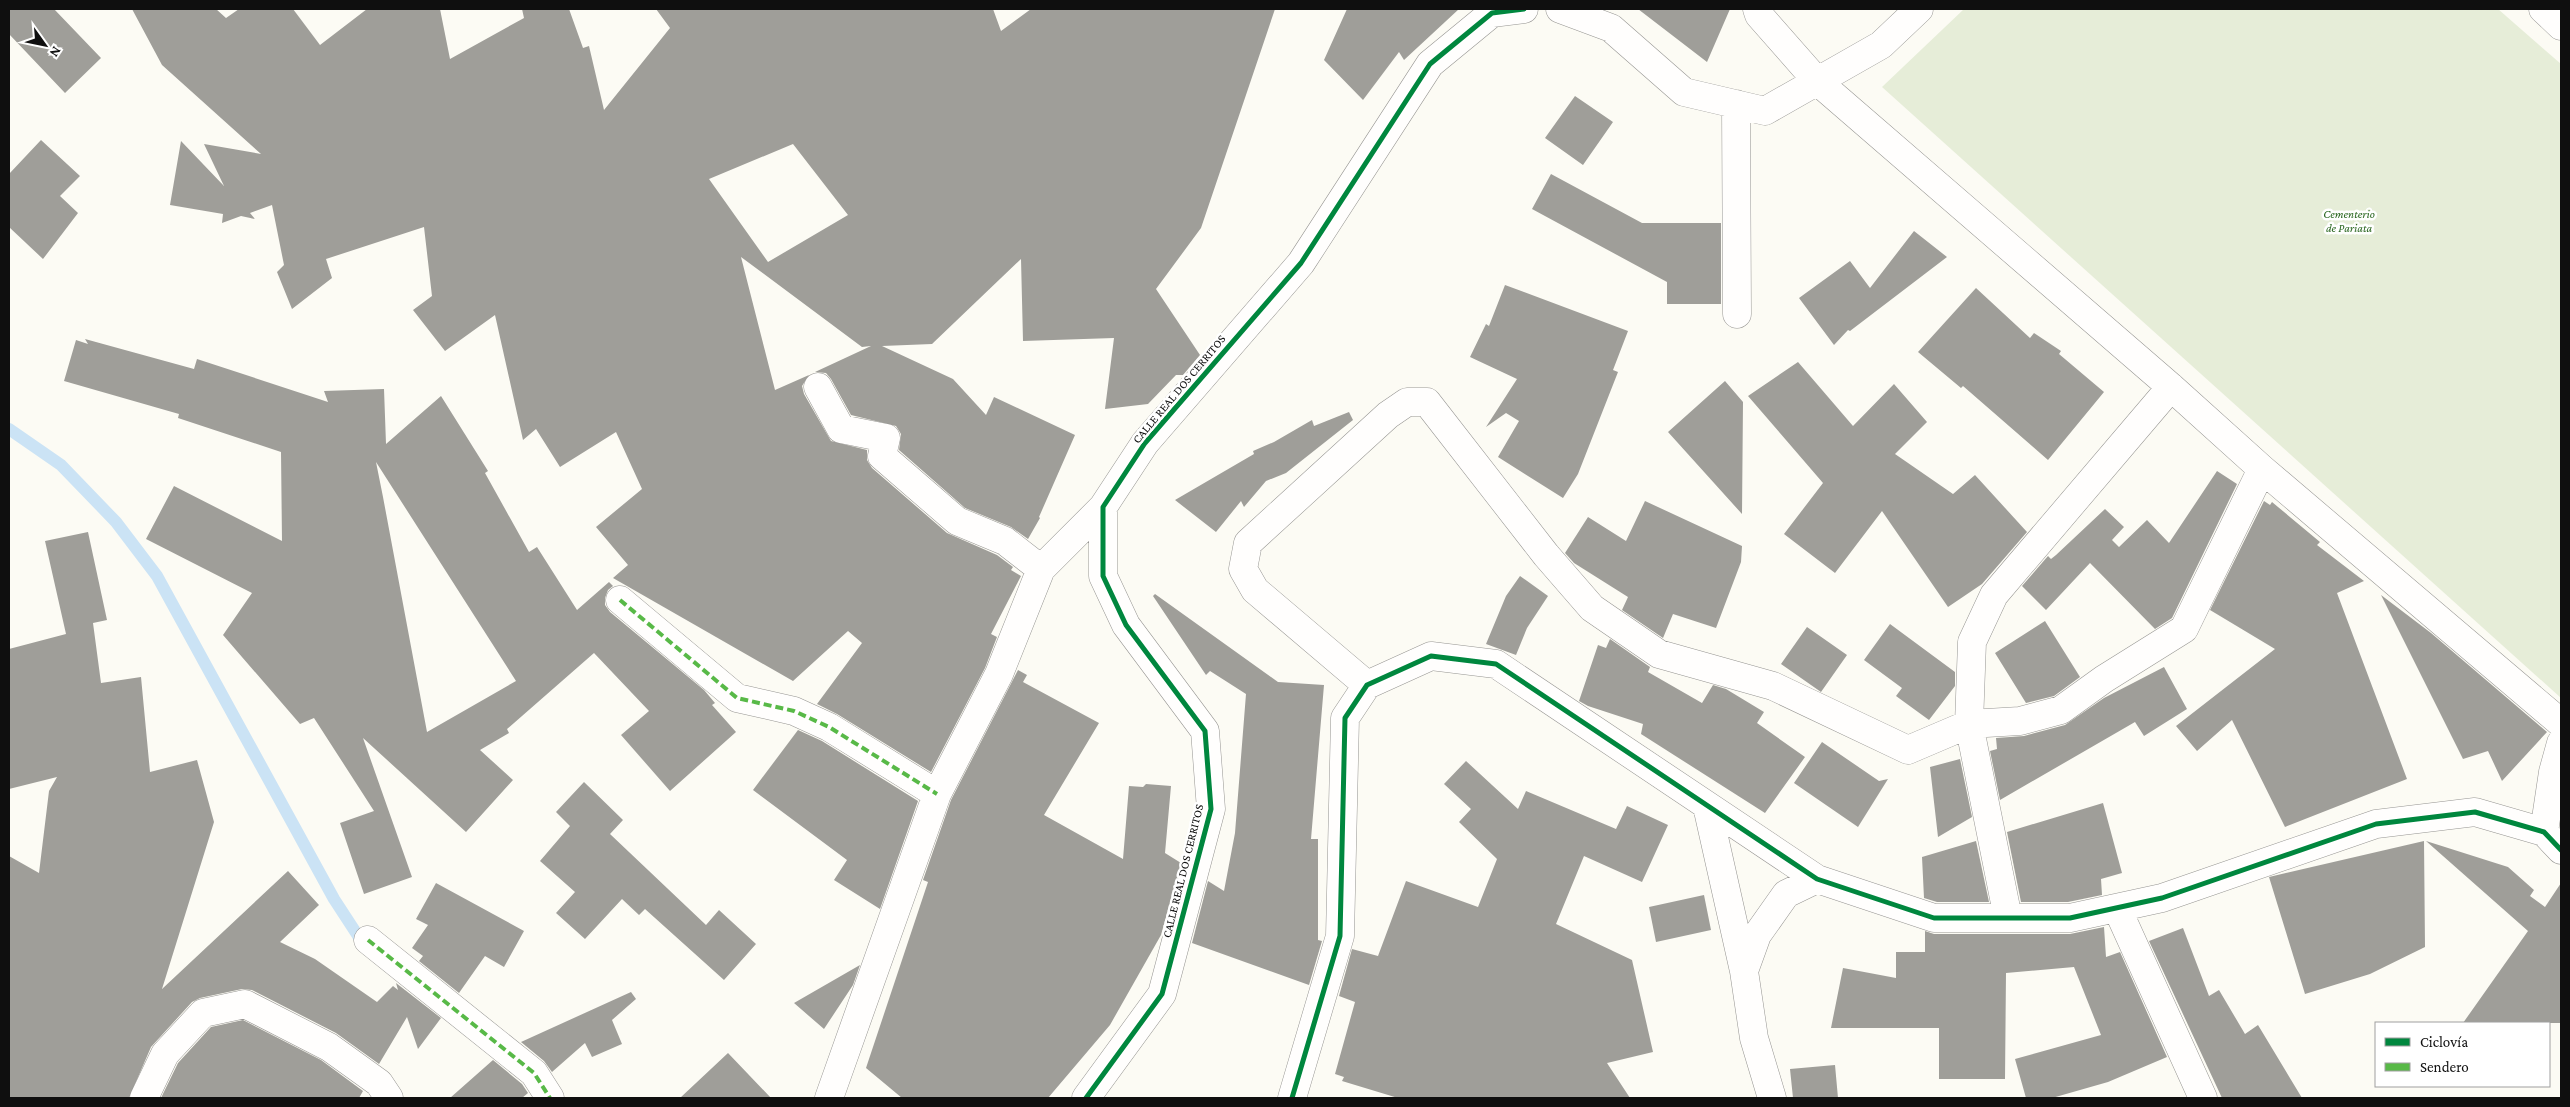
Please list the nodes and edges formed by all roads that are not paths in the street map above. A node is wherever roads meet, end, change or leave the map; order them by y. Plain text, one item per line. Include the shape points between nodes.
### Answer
1 (1524, 9) edge
2 (1560, 9) edge
3 (1757, 9) edge
4 (1919, 9) edge
5 (2543, 9) edge
6 (2561, 26) edge
7 (1817, 81) junction
8 (1736, 104) junction
9 (1737, 314) dead end
10 (818, 387) dead end
11 (2172, 387) junction
12 (2262, 469) junction
13 (1103, 508) junction
14 (1041, 569) junction
15 (620, 600) dead end
16 (1367, 684) junction
17 (2561, 723) edge
18 (1969, 724) junction
19 (2561, 743) edge
20 (937, 794) junction
21 (1707, 806) junction
22 (2552, 841) edge
23 (1817, 879) junction
24 (2116, 908) junction
25 (2008, 918) junction
26 (368, 940) dead end
27 (1744, 972) junction
28 (144, 1098) edge
29 (389, 1098) edge
30 (550, 1098) edge
31 (829, 1098) edge
32 (1086, 1098) edge
33 (1292, 1098) edge
34 (1772, 1098) edge
35 (2203, 1098) edge

1 - 13 street, CALLE REAL DOS CERRITOS via 1492,13 1430,64 1301,263 1145,443
2 - 8 street via 1611,28 1684,92
3 - 7 street via 1758,15
4 - 7 street via 1881,45
5 - 6 street
7 - 8 street via 1765,111
7 - 11 street
8 - 9 street
10 - 14 street via 841,429 886,438 882,456 957,521 1006,541
11 - 12 street
11 - 18 street via 1994,595 1972,642
12 - 17 street
12 - 18 street via 2184,629 2061,710 2020,721
13 - 14 street
13 - 32 street, CALLE REAL DOS CERRITOS via 1103,576 1126,625 1205,731 1210,809 1162,994
14 - 20 street via 1000,674
15 - 20 street via 737,698 794,711
16 - 18 street via 1255,590 1244,569 1248,543 1388,416 1407,402 1427,402 1546,555 1592,608 1659,654 1774,686 1908,750
16 - 21 street via 1431,656 1496,664
16 - 33 street via 1345,718 1340,936
18 - 25 street
19 - 22 street via 2553,772
20 - 31 street
21 - 23 street
21 - 27 street
22 - 24 street via 2475,812 2376,824 2162,898
23 - 25 street via 1934,918
23 - 27 street via 1786,894 1757,935
24 - 25 street via 2070,918
24 - 35 street
26 - 30 street via 534,1073
27 - 34 street via 1754,1038
28 - 29 street via 165,1054 203,1013 245,1004 329,1047 379,1083

